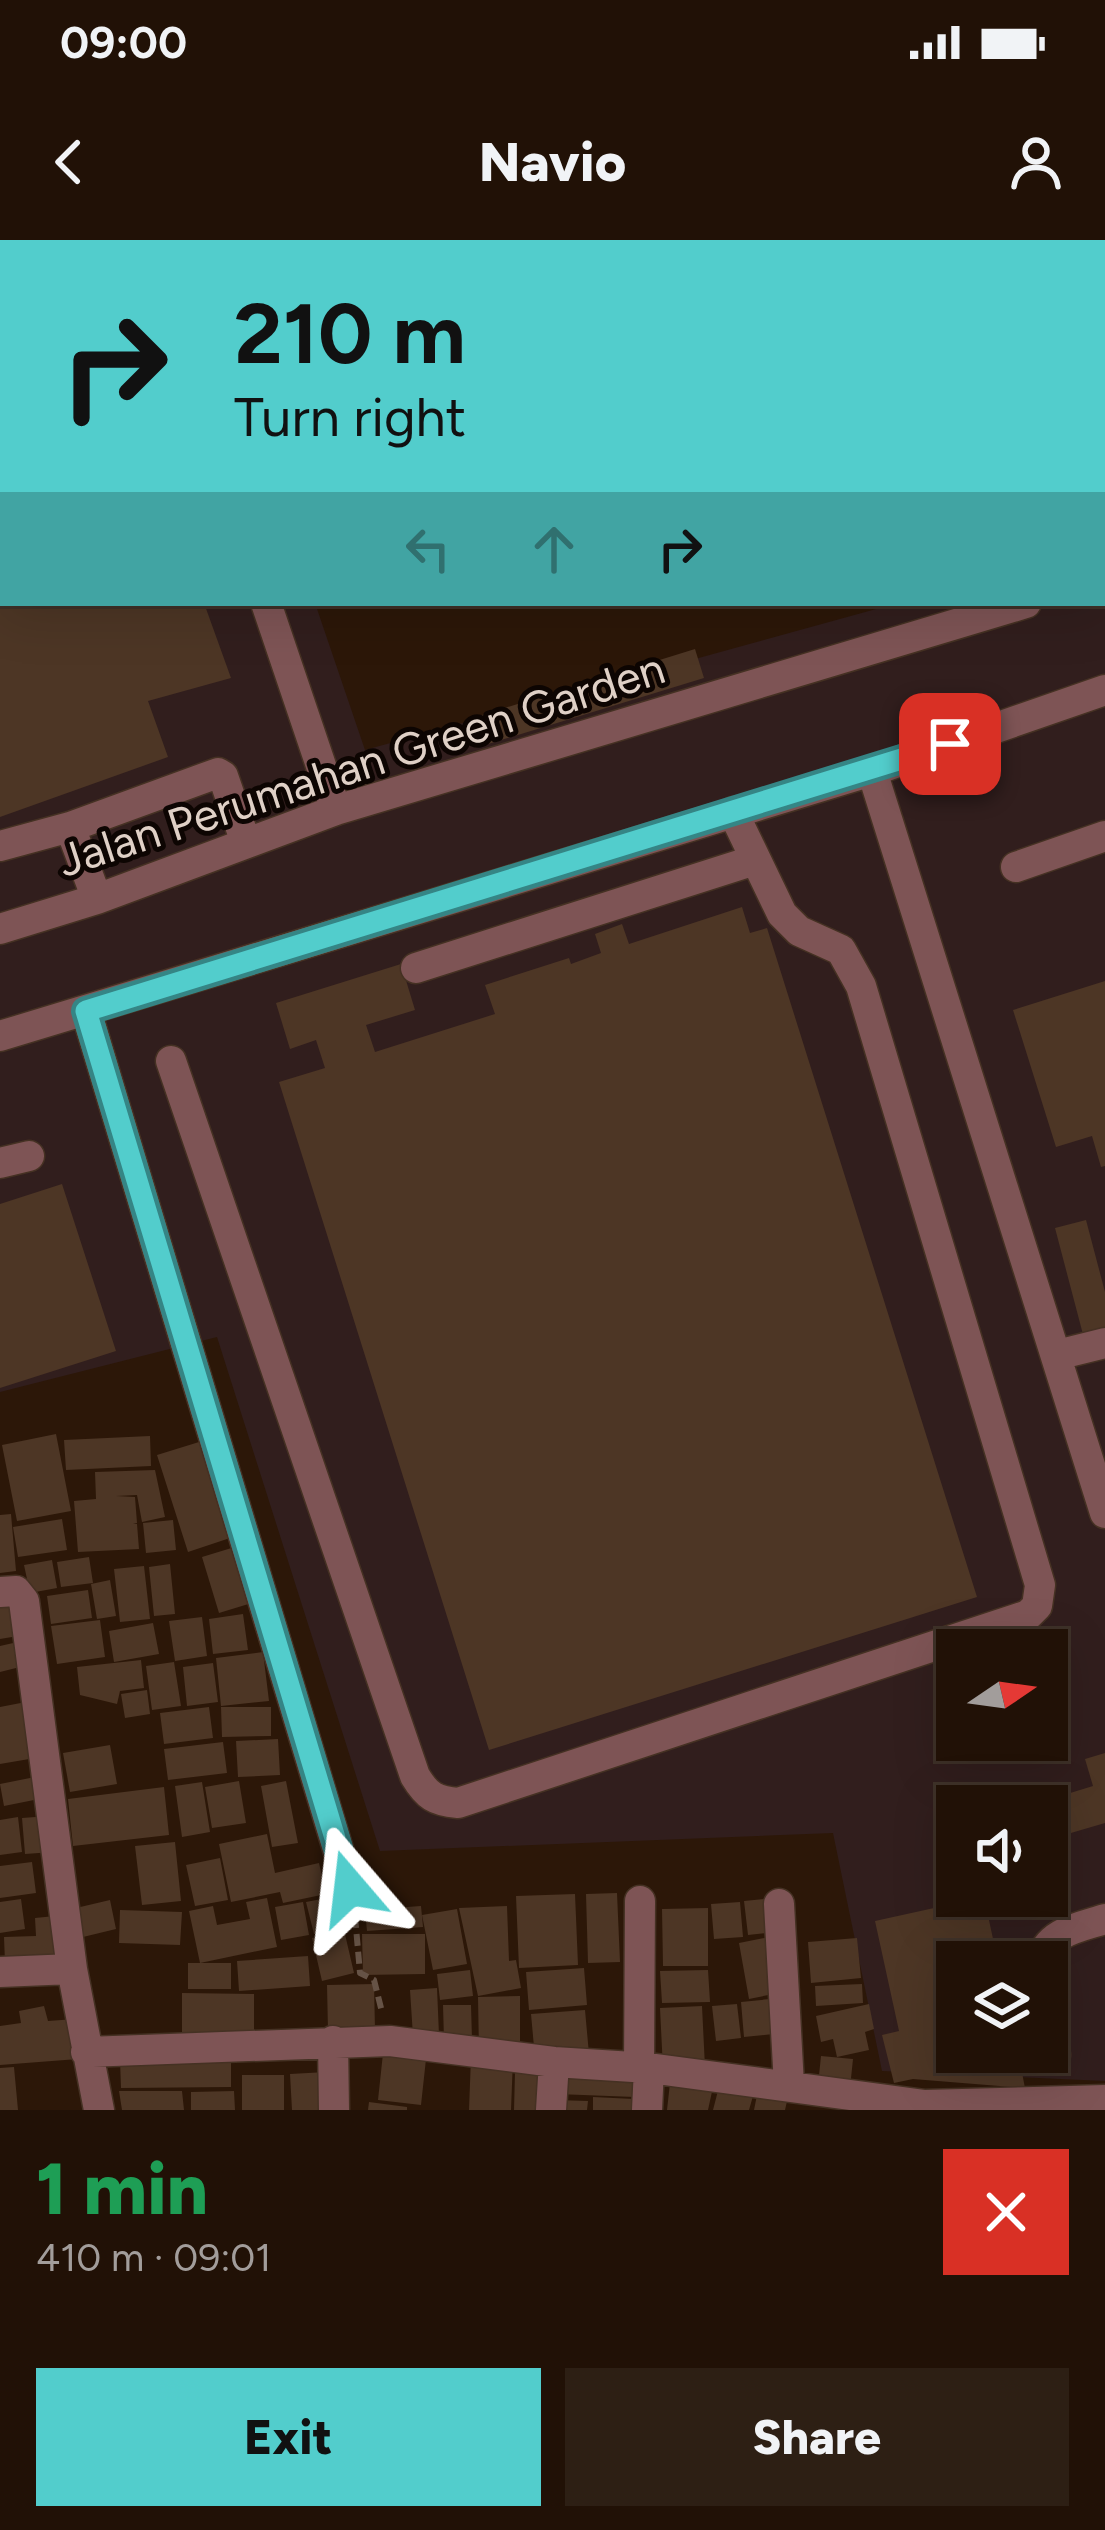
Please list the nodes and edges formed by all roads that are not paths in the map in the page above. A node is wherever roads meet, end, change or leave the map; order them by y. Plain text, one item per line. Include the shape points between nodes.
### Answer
1 (267, 606) edge
2 (1016, 606) edge
3 (1105, 690) edge
4 (872, 771) junction
5 (336, 810) junction
6 (733, 812) junction
7 (70, 827) junction
8 (1105, 836) edge
9 (246, 843) junction
10 (0, 846) edge
11 (755, 860) junction
12 (1016, 867) dead end
13 (97, 899) junction
14 (0, 929) edge
15 (416, 968) dead end
16 (86, 1011) junction
17 (0, 1036) edge
18 (170, 1061) dead end
19 (1105, 1343) edge
20 (1057, 1355) junction
21 (1105, 1513) edge
22 (0, 1592) edge
23 (350, 1888) road end
24 (640, 1901) dead end
25 (779, 1904) dead end
26 (1105, 1919) edge
27 (1052, 1941) edge
28 (72, 1969) junction
29 (0, 1972) edge
30 (333, 2041) junction
31 (86, 2052) junction
32 (554, 2062) junction
33 (644, 2068) junction
34 (789, 2085) junction
35 (1105, 2100) edge
36 (925, 2108) edge
37 (99, 2110) edge
38 (334, 2110) edge
39 (551, 2110) edge
40 (646, 2110) edge

1 - 5 street
2 - 5 street, Jalan Perumahan Green Garden
3 - 4 street
4 - 6 street
4 - 20 street
5 - 9 street, Jalan Perumahan Green Garden
6 - 11 street
6 - 16 street
7 - 9 street via 218,773
7 - 10 street
7 - 13 street
8 - 12 street
9 - 13 street, Jalan Perumahan Green Garden
11 - 15 street
11 - 18 street via 788,923 841,950 861,986 1040,1585 1028,1615 458,1803 437,1802 415,1776
13 - 14 street, Jalan Perumahan Green Garden
16 - 17 street
16 - 23 street
19 - 20 street
20 - 21 street
22 - 28 street via 16,1591 24,1601
24 - 33 street
25 - 34 street
26 - 27 street
28 - 29 street
28 - 31 street
30 - 31 street
30 - 32 street
30 - 38 street
31 - 37 street
32 - 33 street
32 - 39 street
33 - 34 street
33 - 40 street
34 - 36 street
35 - 36 street

